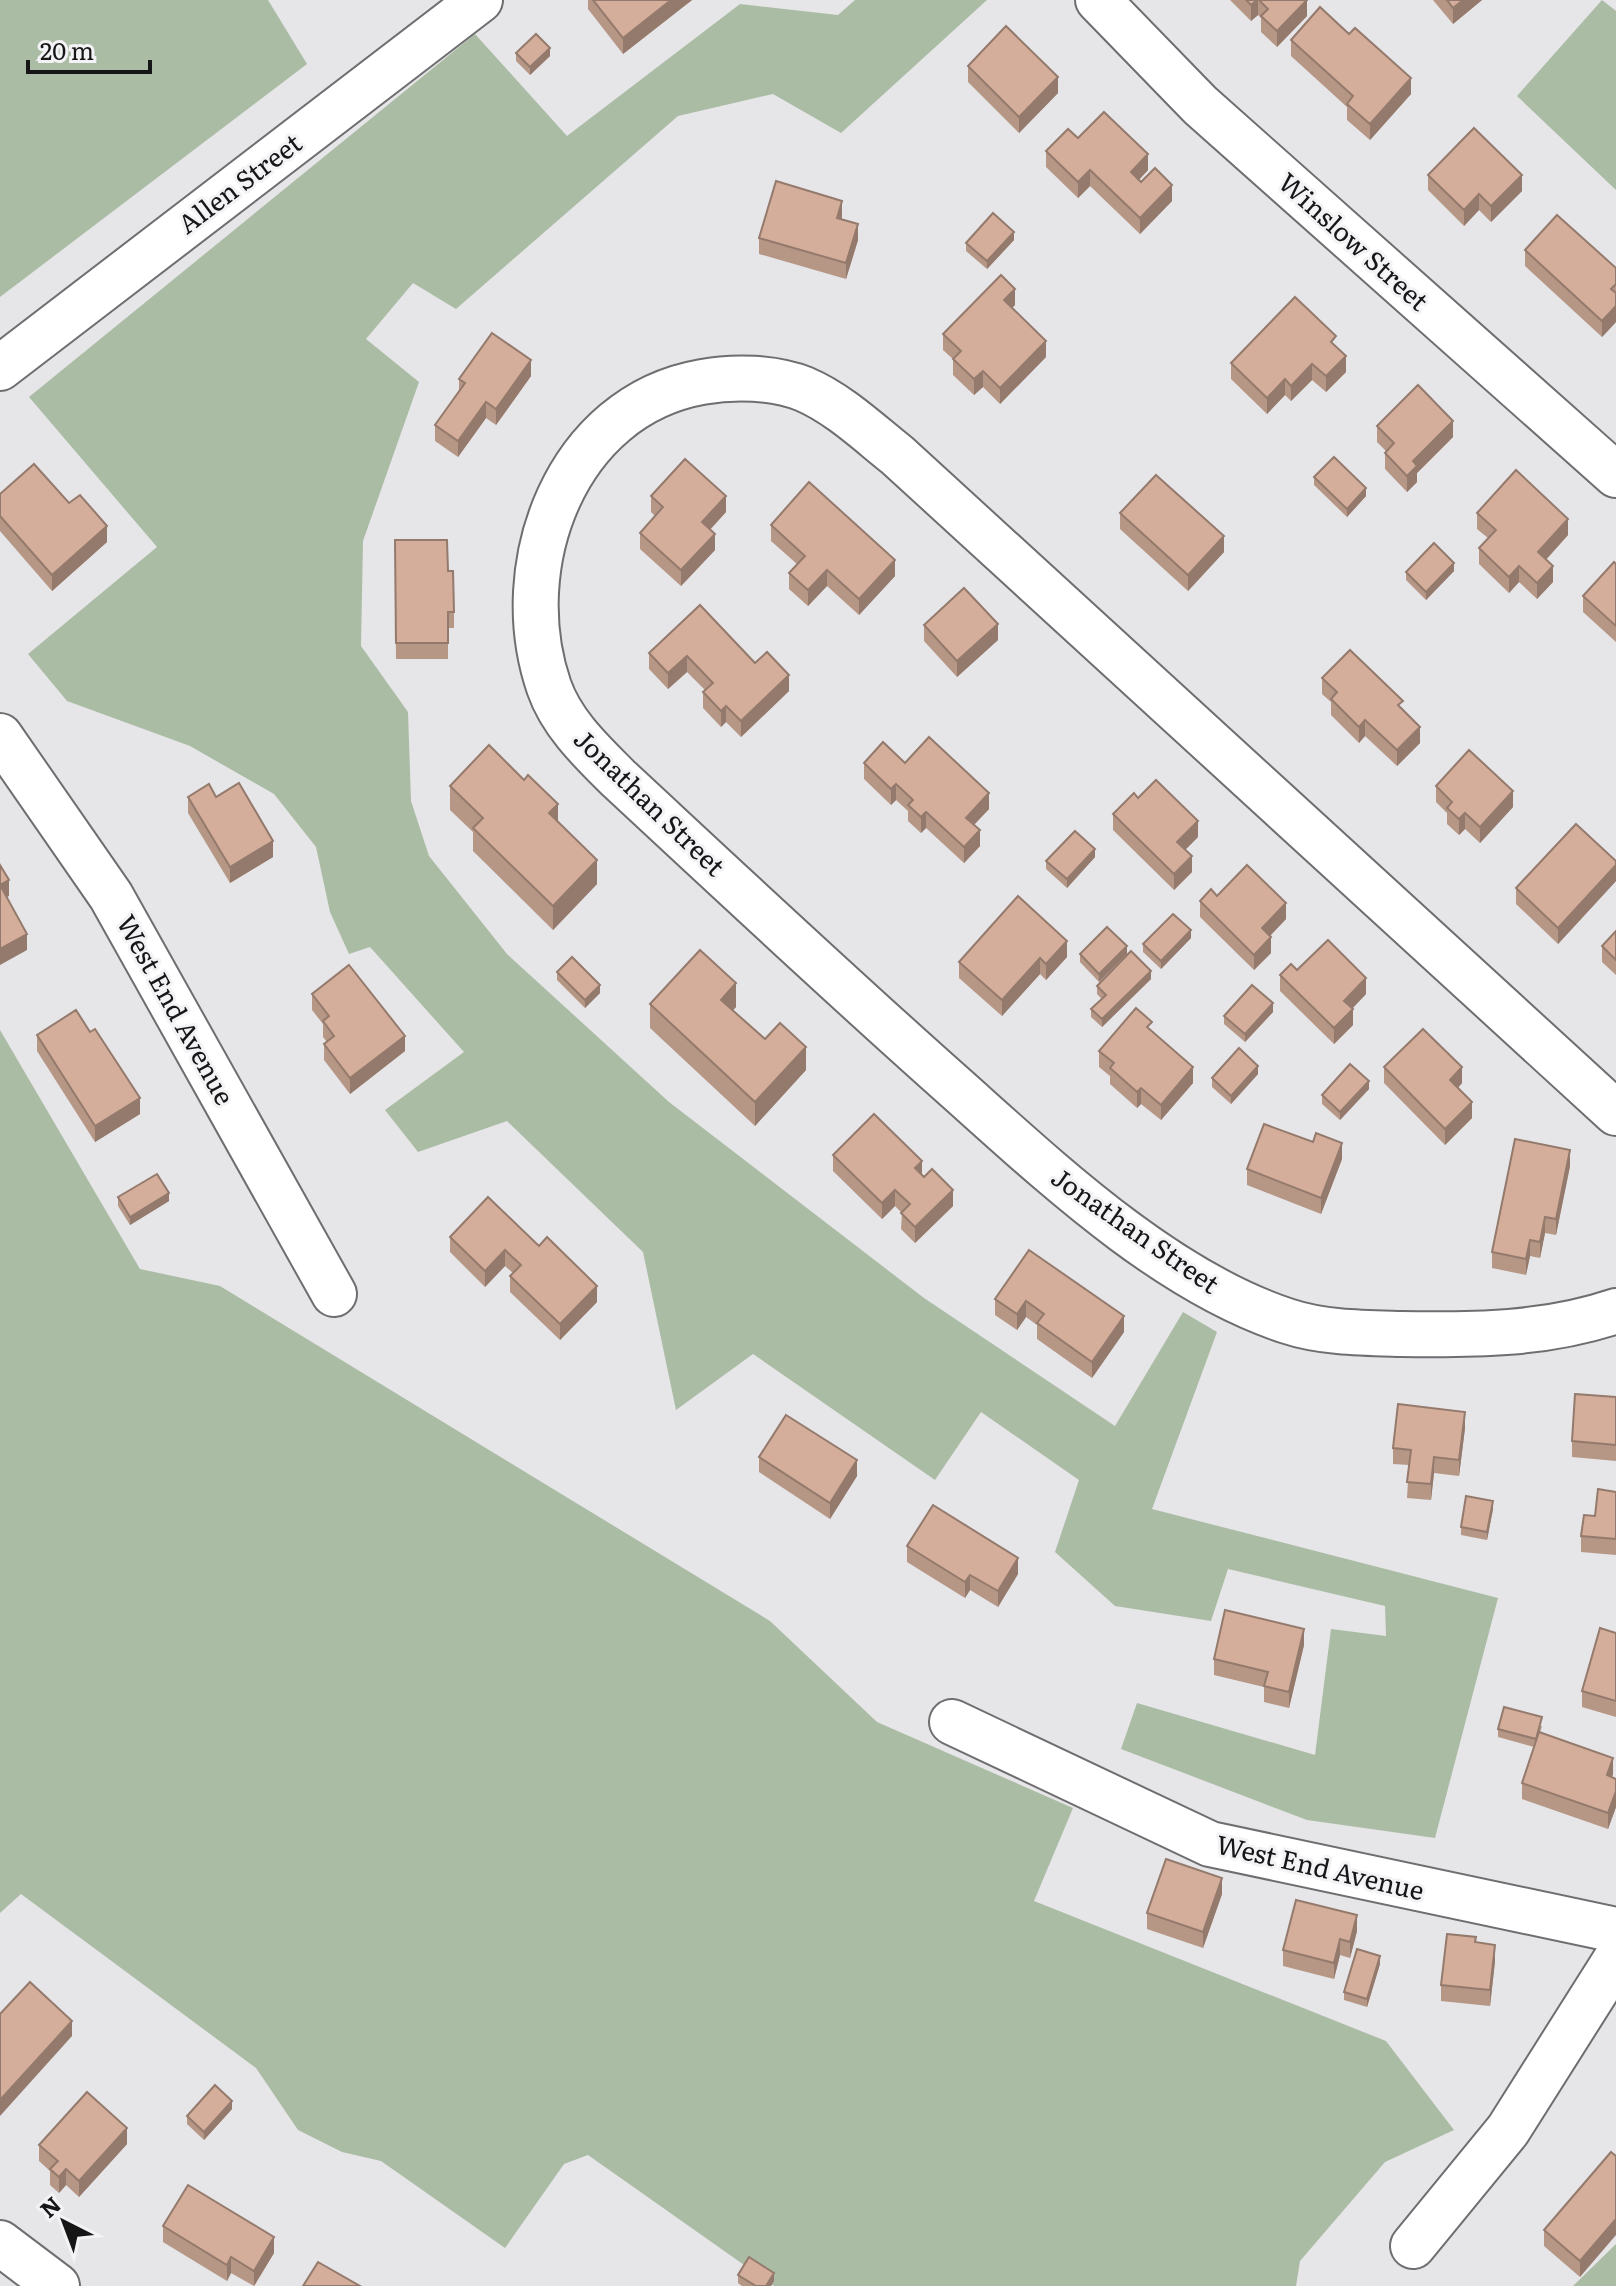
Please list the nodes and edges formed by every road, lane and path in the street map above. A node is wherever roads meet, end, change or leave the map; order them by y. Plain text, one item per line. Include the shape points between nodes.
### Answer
1 (480, 0) edge
2 (1098, 0) edge
3 (0, 368) edge
4 (1616, 475) edge
5 (0, 736) edge
6 (1616, 1113) edge
7 (334, 1294) dead end
8 (1616, 1311) edge
9 (952, 1722) dead end
10 (1616, 1930) edge
11 (1616, 1959) edge
12 (0, 2243) edge
13 (1413, 2246) dead end
14 (57, 2286) edge

1 - 3 street, Allen Street
2 - 4 street, Winslow Street via 1200,105
5 - 7 street, West End Avenue via 111,896
6 - 8 street, Jonathan Street via 909,466 835,406 802,388 762,380 720,378 680,386 646,399 615,420 571,473 547,534 535,601 542,663 562,715 618,778 1069,1190 1185,1270 1289,1322 1332,1331 1467,1335 1560,1327
9 - 10 street, West End Avenue via 1210,1844
11 - 13 street via 1508,2130
12 - 14 street

